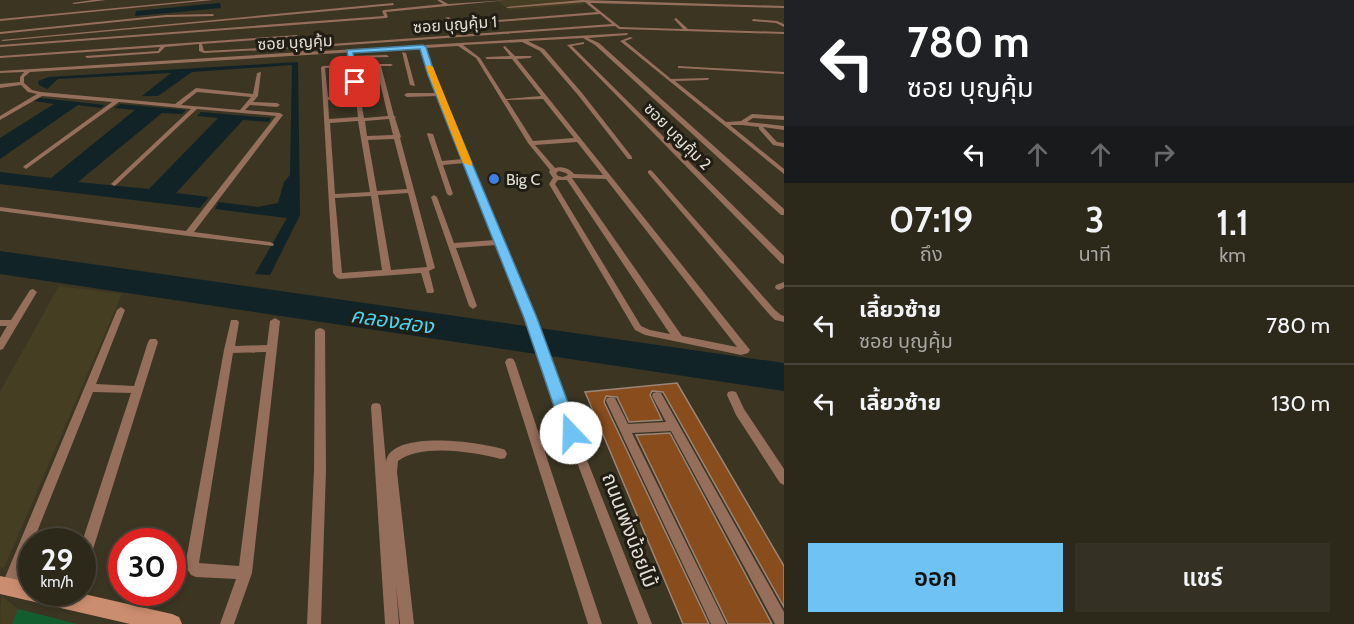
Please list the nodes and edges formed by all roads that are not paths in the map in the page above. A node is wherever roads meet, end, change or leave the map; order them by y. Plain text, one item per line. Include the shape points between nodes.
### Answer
1 (104, 0) edge
2 (152, 0) edge
3 (211, 0) edge
4 (391, 0) edge
5 (440, 0) edge
6 (506, 0) edge
7 (184, 1) edge
8 (375, 1) edge
9 (586, 1) edge
10 (74, 3) dead end
11 (447, 5) junction
12 (148, 6) junction
13 (508, 7) dead end
14 (784, 7) edge
15 (601, 13) junction
16 (312, 17) junction
17 (447, 18) dead end
18 (0, 20) edge
19 (753, 20) dead end
20 (529, 21) dead end
21 (764, 21) junction
22 (509, 23) dead end
23 (490, 24) dead end
24 (645, 24) dead end
25 (662, 24) dead end
26 (163, 25) junction
27 (471, 25) dead end
28 (450, 27) dead end
29 (618, 27) junction
30 (671, 27) junction
31 (430, 28) dead end
32 (650, 29) junction
33 (776, 29) edge
34 (410, 30) dead end
35 (540, 30) junction
36 (687, 30) junction
37 (389, 31) dead end
38 (520, 32) junction
39 (0, 33) edge
40 (368, 33) dead end
41 (500, 33) junction
42 (784, 33) edge
43 (163, 34) junction
44 (479, 34) junction
45 (627, 34) junction
46 (347, 35) dead end
47 (297, 36) dead end
48 (458, 36) junction
49 (324, 37) dead end
50 (584, 37) junction
51 (438, 38) junction
52 (281, 39) dead end
53 (416, 39) junction
54 (0, 40) edge
55 (253, 40) dead end
56 (395, 40) junction
57 (524, 40) junction
58 (107, 42) dead end
59 (373, 42) junction
60 (228, 43) dead end
61 (590, 43) junction
62 (463, 44) junction
63 (164, 45) junction
64 (201, 45) dead end
65 (327, 45) junction
66 (0, 46) edge
67 (301, 46) junction
68 (283, 47) junction
69 (423, 47) junction
70 (505, 47) dead end
71 (255, 49) junction
72 (101, 50) junction
73 (228, 51) junction
74 (351, 51) junction
75 (149, 53) junction
76 (404, 53) dead end
77 (304, 54) junction
78 (98, 56) junction
79 (387, 56) dead end
80 (0, 57) edge
81 (530, 57) dead end
82 (481, 58) junction
83 (514, 58) junction
84 (312, 59) dead end
85 (428, 62) junction
86 (0, 63) edge
87 (143, 63) junction
88 (407, 63) junction
89 (391, 64) dead end
90 (378, 65) junction
91 (352, 66) junction
92 (323, 67) junction
93 (680, 67) dead end
94 (313, 68) dead end
95 (28, 70) junction
96 (0, 72) edge
97 (259, 73) dead end
98 (784, 73) edge
99 (410, 75) junction
100 (432, 75) junction
101 (706, 79) dead end
102 (671, 80) junction
103 (22, 83) junction
104 (413, 85) dead end
105 (0, 86) edge
106 (41, 94) junction
107 (440, 94) junction
108 (407, 95) dead end
109 (255, 96) junction
110 (544, 97) junction
111 (358, 98) junction
112 (325, 99) junction
113 (508, 99) junction
114 (117, 101) junction
115 (250, 102) junction
116 (276, 102) dead end
117 (176, 106) junction
118 (195, 108) junction
119 (241, 112) junction
120 (393, 117) junction
121 (0, 118) edge
122 (784, 118) edge
123 (360, 119) junction
124 (327, 121) junction
125 (742, 123) junction
126 (726, 124) junction
127 (761, 128) dead end
128 (784, 128) edge
129 (430, 134) dead end
130 (398, 137) junction
131 (364, 138) junction
132 (578, 140) junction
133 (534, 144) junction
134 (759, 147) dead end
135 (784, 147) edge
136 (630, 158) dead end
137 (467, 161) junction
138 (441, 163) junction
139 (26, 167) dead end
140 (650, 172) dead end
141 (784, 172) edge
142 (555, 174) junction
143 (570, 177) junction
144 (607, 177) junction
145 (114, 184) dead end
146 (412, 191) junction
147 (373, 194) junction
148 (450, 194) dead end
149 (333, 196) junction
150 (434, 197) dead end
151 (0, 209) edge
152 (784, 213) edge
153 (188, 234) junction
154 (500, 242) junction
155 (270, 244) dead end
156 (452, 246) junction
157 (784, 261) edge
158 (424, 270) junction
159 (387, 273) junction
160 (430, 291) dead end
161 (33, 292) dead end
162 (472, 306) dead end
163 (121, 310) dead end
164 (784, 319) edge
165 (275, 321) dead end
166 (234, 322) dead end
167 (0, 323) edge
168 (13, 323) junction
169 (320, 331) dead end
170 (679, 339) junction
171 (153, 342) dead end
172 (0, 346) edge
173 (272, 348) junction
174 (230, 350) junction
175 (510, 362) dead end
176 (90, 388) junction
177 (130, 389) dead end
178 (732, 395) dead end
179 (657, 396) dead end
180 (611, 401) dead end
181 (376, 407) dead end
182 (674, 426) junction
183 (625, 429) junction
184 (501, 454) dead end
185 (784, 479) edge
186 (93, 528) edge
187 (245, 573) junction
188 (4, 586) edge
189 (96, 603) edge
190 (172, 624) edge
191 (227, 624) edge
192 (314, 624) edge
193 (392, 624) edge
194 (407, 624) edge
195 (595, 624) edge
196 (645, 624) edge
197 (719, 624) edge
198 (783, 624) edge

1 - 10 street
2 - 12 street
3 - 7 street
4 - 8 street
5 - 11 street
5 - 16 street
6 - 11 street
7 - 12 street
8 - 39 street
9 - 13 street
9 - 14 street
9 - 15 street
11 - 16 street via 384,11 387,16
12 - 18 street
15 - 17 street via 460,24
15 - 29 street
16 - 26 street
16 - 43 street
19 - 21 street
20 - 35 street
21 - 33 street
21 - 33 street via 777,21
22 - 38 street
23 - 41 street
24 - 32 street
25 - 30 street
26 - 43 street
26 - 54 street
27 - 44 street
28 - 48 street
29 - 32 street, ซอย บุญคุ้ม 1
29 - 35 street, ซอย บุญคุ้ม 1
29 - 45 street
30 - 32 street, ซอย บุญคุ้ม 1
30 - 36 street
30 - 36 street via 678,21
31 - 51 street
33 - 36 street
33 - 42 street
34 - 53 street
35 - 38 street, ซอย บุญคุ้ม 1
37 - 56 street
38 - 41 street, ซอย บุญคุ้ม 1
40 - 59 street
41 - 44 street, ซอย บุญคุ้ม 1
43 - 66 street
44 - 48 street, ซอย บุญคุ้ม 1
45 - 50 street, ซอย บุญคุ้ม
45 - 102 street via 632,39 622,41
46 - 74 street
47 - 63 street
48 - 51 street, ซอย บุญคุ้ม 1
49 - 65 street
50 - 57 street, ซอย บุญคุ้ม
50 - 61 street
51 - 53 street, ซอย บุญคุ้ม 1
52 - 68 street
53 - 56 street, ซอย บุญคุ้ม 1
55 - 71 street
56 - 59 street, ซอย บุญคุ้ม 1
57 - 62 street, ซอย บุญคุ้ม
57 - 136 street via 542,50
58 - 72 street
59 - 74 street, ซอย บุญคุ้ม 1
60 - 73 street
61 - 152 street via 597,45
61 - 157 street, ซอย บุญคุ้ม 2 via 569,45
62 - 69 street, ซอย บุญคุ้ม
62 - 82 street
63 - 72 street
63 - 75 street via 162,51
64 - 73 street, ซอย บุญคุ้ม 1 via 204,52
65 - 67 street, ซอย บุญคุ้ม 1
65 - 74 street, ซอย บุญคุ้ม 1
67 - 68 street, ซอย บุญคุ้ม 1
67 - 77 street
68 - 71 street, ซอย บุญคุ้ม 1
69 - 74 street, ซอย บุญคุ้ม
69 - 85 street, ถนนเพ่งน้อยไม้
70 - 83 street
71 - 73 street, ซอย บุญคุ้ม 1
72 - 78 street
72 - 80 street
74 - 77 street, ซอย บุญคุ้ม
74 - 79 street
74 - 84 street
74 - 91 street
75 - 78 street
75 - 87 street
76 - 88 street
77 - 87 street, ซอย บุญคุ้ม
78 - 86 street
81 - 83 street
82 - 83 street
82 - 113 street
82 - 133 street
83 - 110 street
85 - 88 street
85 - 100 street, ถนนเพ่งน้อยไม้
87 - 95 street, ซอย บุญคุ้ม
88 - 99 street
89 - 90 street
90 - 91 street
90 - 120 street
91 - 92 street
91 - 111 street
92 - 94 street
92 - 112 street
93 - 98 street
95 - 96 street, ซอย บุญคุ้ม
95 - 103 street
97 - 109 street
99 - 100 street
99 - 104 street
100 - 107 street, ถนนเพ่งน้อยไม้
101 - 102 street
102 - 126 street
103 - 105 street
103 - 106 street
106 - 114 street
106 - 121 street
107 - 108 street
107 - 137 street, ถนนเพ่งน้อยไม้
109 - 115 street
109 - 117 street via 195,90
110 - 113 street
110 - 132 street
111 - 112 street
111 - 123 street
112 - 124 street
113 - 133 street
114 - 117 street
114 - 139 street
115 - 116 street
115 - 119 street
117 - 118 street
118 - 119 street
118 - 145 street
119 - 153 street via 280,116
120 - 123 street
120 - 130 street
122 - 125 street via 752,116
123 - 124 street
123 - 131 street
124 - 149 street
125 - 126 street
125 - 128 street
126 - 141 street
127 - 135 street via 775,144
129 - 138 street
130 - 131 street
130 - 146 street
131 - 147 street
132 - 133 street
132 - 144 street
133 - 142 street
134 - 135 street
137 - 138 street
137 - 154 street, ถนนเพ่งน้อยไม้
138 - 148 street
140 - 164 street via 772,312
142 - 143 street via 564,170
142 - 170 street via 552,184 638,328
143 - 144 street
143 - 170 street
144 - 170 street via 745,350
146 - 147 street
146 - 158 street via 431,268
147 - 149 street
147 - 159 street
149 - 159 street via 337,273
150 - 156 street
151 - 153 street
153 - 155 street
154 - 156 street
154 - 196 street, ถนนเพ่งน้อยไม้
156 - 162 street
158 - 159 street
158 - 160 street
161 - 168 street
163 - 176 street
165 - 173 street
166 - 174 street
167 - 168 street
168 - 172 street
169 - 192 street
171 - 186 street
173 - 174 street
173 - 187 street
174 - 187 street via 192,566 196,570
175 - 195 street
176 - 177 street
176 - 188 street
178 - 185 street
179 - 182 street
180 - 183 street
181 - 193 street
182 - 183 street
182 - 198 street
183 - 197 street
184 - 194 street via 451,445 403,450 392,458
187 - 191 street
189 - 190 street

